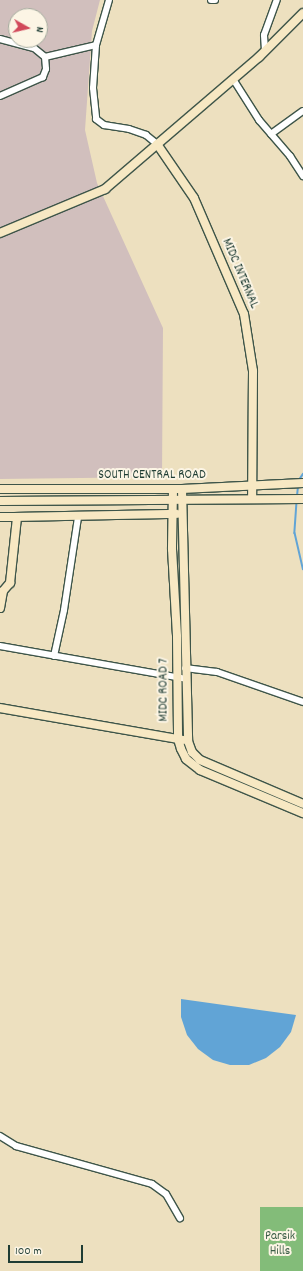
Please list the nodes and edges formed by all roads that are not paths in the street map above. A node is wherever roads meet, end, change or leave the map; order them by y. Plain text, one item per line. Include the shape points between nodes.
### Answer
1 (109, 0) edge
2 (211, 0) edge
3 (215, 0) edge
4 (278, 0) edge
5 (303, 13) edge
6 (0, 39) edge
7 (96, 45) junction
8 (265, 50) junction
9 (45, 57) junction
10 (232, 79) junction
11 (0, 96) edge
12 (303, 111) edge
13 (271, 134) junction
14 (157, 144) junction
15 (303, 176) edge
16 (0, 233) edge
17 (300, 483) edge
18 (252, 486) junction
19 (0, 489) edge
20 (174, 489) junction
21 (182, 489) junction
22 (173, 499) junction
23 (182, 499) junction
24 (252, 499) junction
25 (303, 499) edge
26 (0, 501) edge
27 (173, 514) junction
28 (182, 514) junction
29 (0, 517) edge
30 (17, 517) junction
31 (78, 517) junction
32 (0, 608) edge
33 (0, 646) edge
34 (54, 656) junction
35 (185, 668) junction
36 (182, 678) junction
37 (303, 702) edge
38 (0, 708) edge
39 (178, 739) junction
40 (188, 741) junction
41 (233, 779) junction
42 (303, 804) edge
43 (303, 813) edge
44 (0, 1136) edge
45 (180, 1218) dead end

1 - 7 street
2 - 3 street
4 - 8 street via 264,35
5 - 8 street
6 - 9 street via 34,48
7 - 9 street
7 - 14 street via 93,88 96,119 104,125 146,135
8 - 10 street
9 - 11 street via 43,77
10 - 13 street
10 - 14 street
12 - 13 street
13 - 15 street
14 - 16 street via 105,189
14 - 18 street, MIDC INTERNAL via 194,198 244,314 253,371
17 - 18 street, SOUTH CENTRAL ROAD
18 - 21 street, SOUTH CENTRAL ROAD
18 - 24 street, MIDC INTERNAL
19 - 20 street, SOUTH CENTRAL ROAD
20 - 21 street, SOUTH CENTRAL ROAD
20 - 22 street, MIDC ROAD 7
21 - 23 street, MIDC ROAD 7
22 - 23 street, SOUTH CENTRAL ROAD
22 - 26 street, SOUTH CENTRAL ROAD
22 - 27 street, MIDC ROAD 7
23 - 24 street, SOUTH CENTRAL ROAD
23 - 28 street, MIDC ROAD 7
24 - 25 street, SOUTH CENTRAL ROAD
27 - 28 street
27 - 31 street
27 - 36 street, MIDC ROAD 7
28 - 35 street, MIDC ROAD 7
29 - 30 street
30 - 31 street
30 - 32 street via 10,583 3,591
31 - 34 street via 64,610
33 - 34 street
34 - 36 street
35 - 36 street, MIDC ROAD 7
35 - 37 street via 217,672
36 - 39 street, MIDC ROAD 7
36 - 40 street, MIDC ROAD 7
38 - 39 street
39 - 40 street
39 - 41 street, MIDC ROAD 7 via 186,759 200,770
40 - 41 street, MIDC ROAD 7 via 192,752 200,760
41 - 42 street, MIDC ROAD 7
41 - 43 street, MIDC ROAD 7
44 - 45 street via 16,1146 152,1184 166,1194

